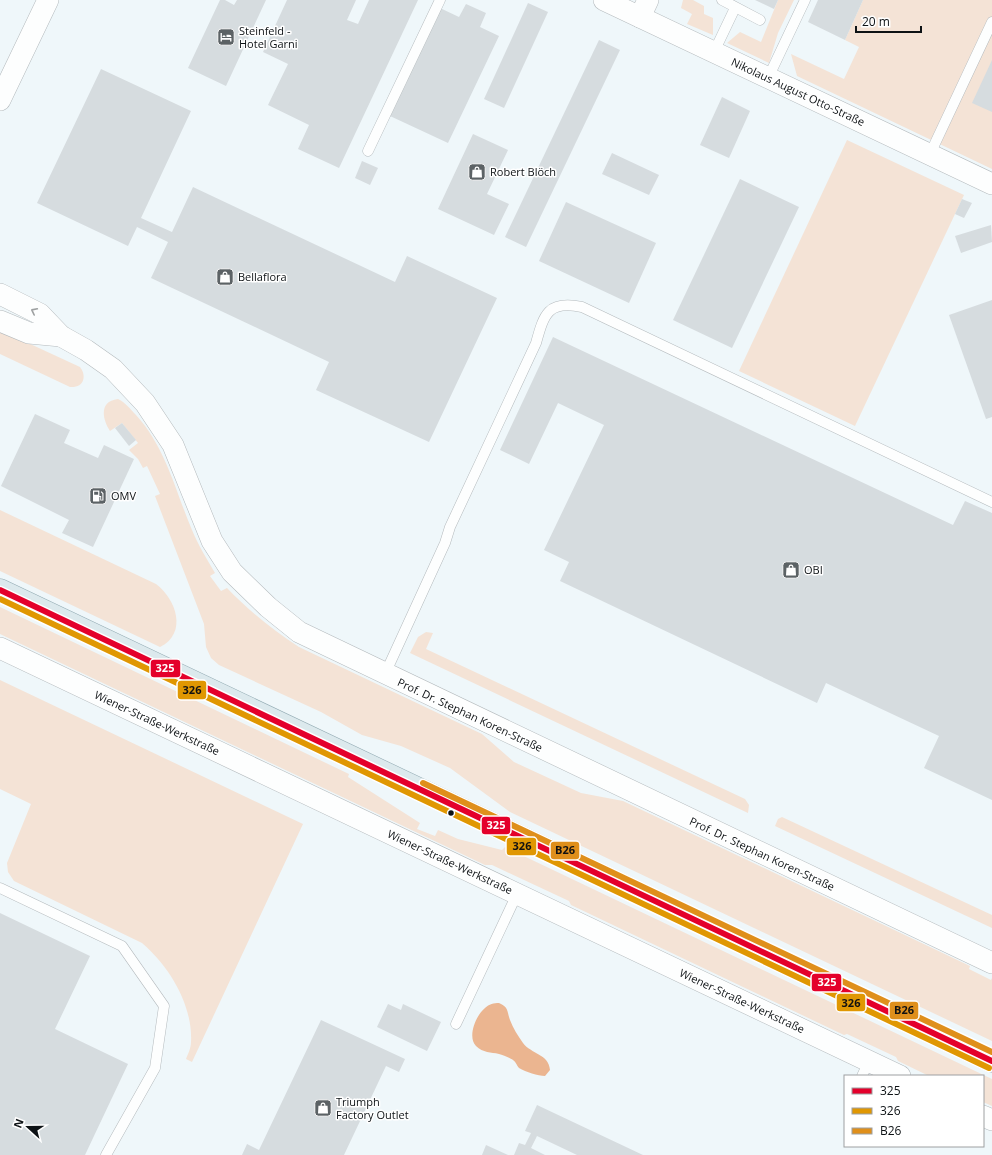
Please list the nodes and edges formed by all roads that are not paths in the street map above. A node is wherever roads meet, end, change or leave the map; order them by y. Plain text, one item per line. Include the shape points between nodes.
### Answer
1 (48, 0) edge
2 (440, 0) edge
3 (604, 0) edge
4 (722, 0) edge
5 (805, 0) edge
6 (644, 8) edge
7 (735, 8) junction
8 (760, 20) dead end
9 (992, 22) edge
10 (714, 52) junction
11 (768, 78) junction
12 (0, 100) edge
13 (368, 150) dead end
14 (930, 154) junction
15 (992, 184) edge
16 (0, 294) edge
17 (0, 321) edge
18 (61, 336) junction
19 (992, 502) edge
20 (0, 590) edge
21 (0, 648) edge
22 (385, 674) junction
23 (0, 888) edge
24 (517, 894) junction
25 (992, 963) edge
26 (456, 1024) dead end
27 (992, 1061) edge
28 (865, 1069) edge
29 (895, 1075) edge
30 (106, 1155) edge

1 - 12 street
2 - 13 lane
3 - 6 street, Nikolaus August Otto-Straße
4 - 7 lane
5 - 11 lane
6 - 10 street, Nikolaus August Otto-Straße
7 - 8 lane
7 - 10 lane
9 - 14 lane
10 - 11 street, Nikolaus August Otto-Straße
11 - 14 street, Nikolaus August Otto-Straße
14 - 15 street, Nikolaus August Otto-Straße
18 -> 16 street, Prof. Dr. Stephan Koren-Straße via 40,314
17 - 18 street, Prof. Dr. Stephan Koren-Straße via 29,333
18 - 22 street, Prof. Dr. Stephan Koren-Straße via 113,369 145,403 174,445 212,541 232,572 268,608 299,632
19 - 22 lane via 582,307 567,304 551,309 542,320 536,343
20 - 27 main road
21 - 24 street, Wiener-Straße-Werkstraße
22 - 25 street, Prof. Dr. Stephan Koren-Straße
23 - 30 lane via 122,946 164,1006 155,1068
24 - 26 lane
24 - 28 street, Wiener-Straße-Werkstraße
28 - 29 street, Wiener-Straße-Werkstraße

